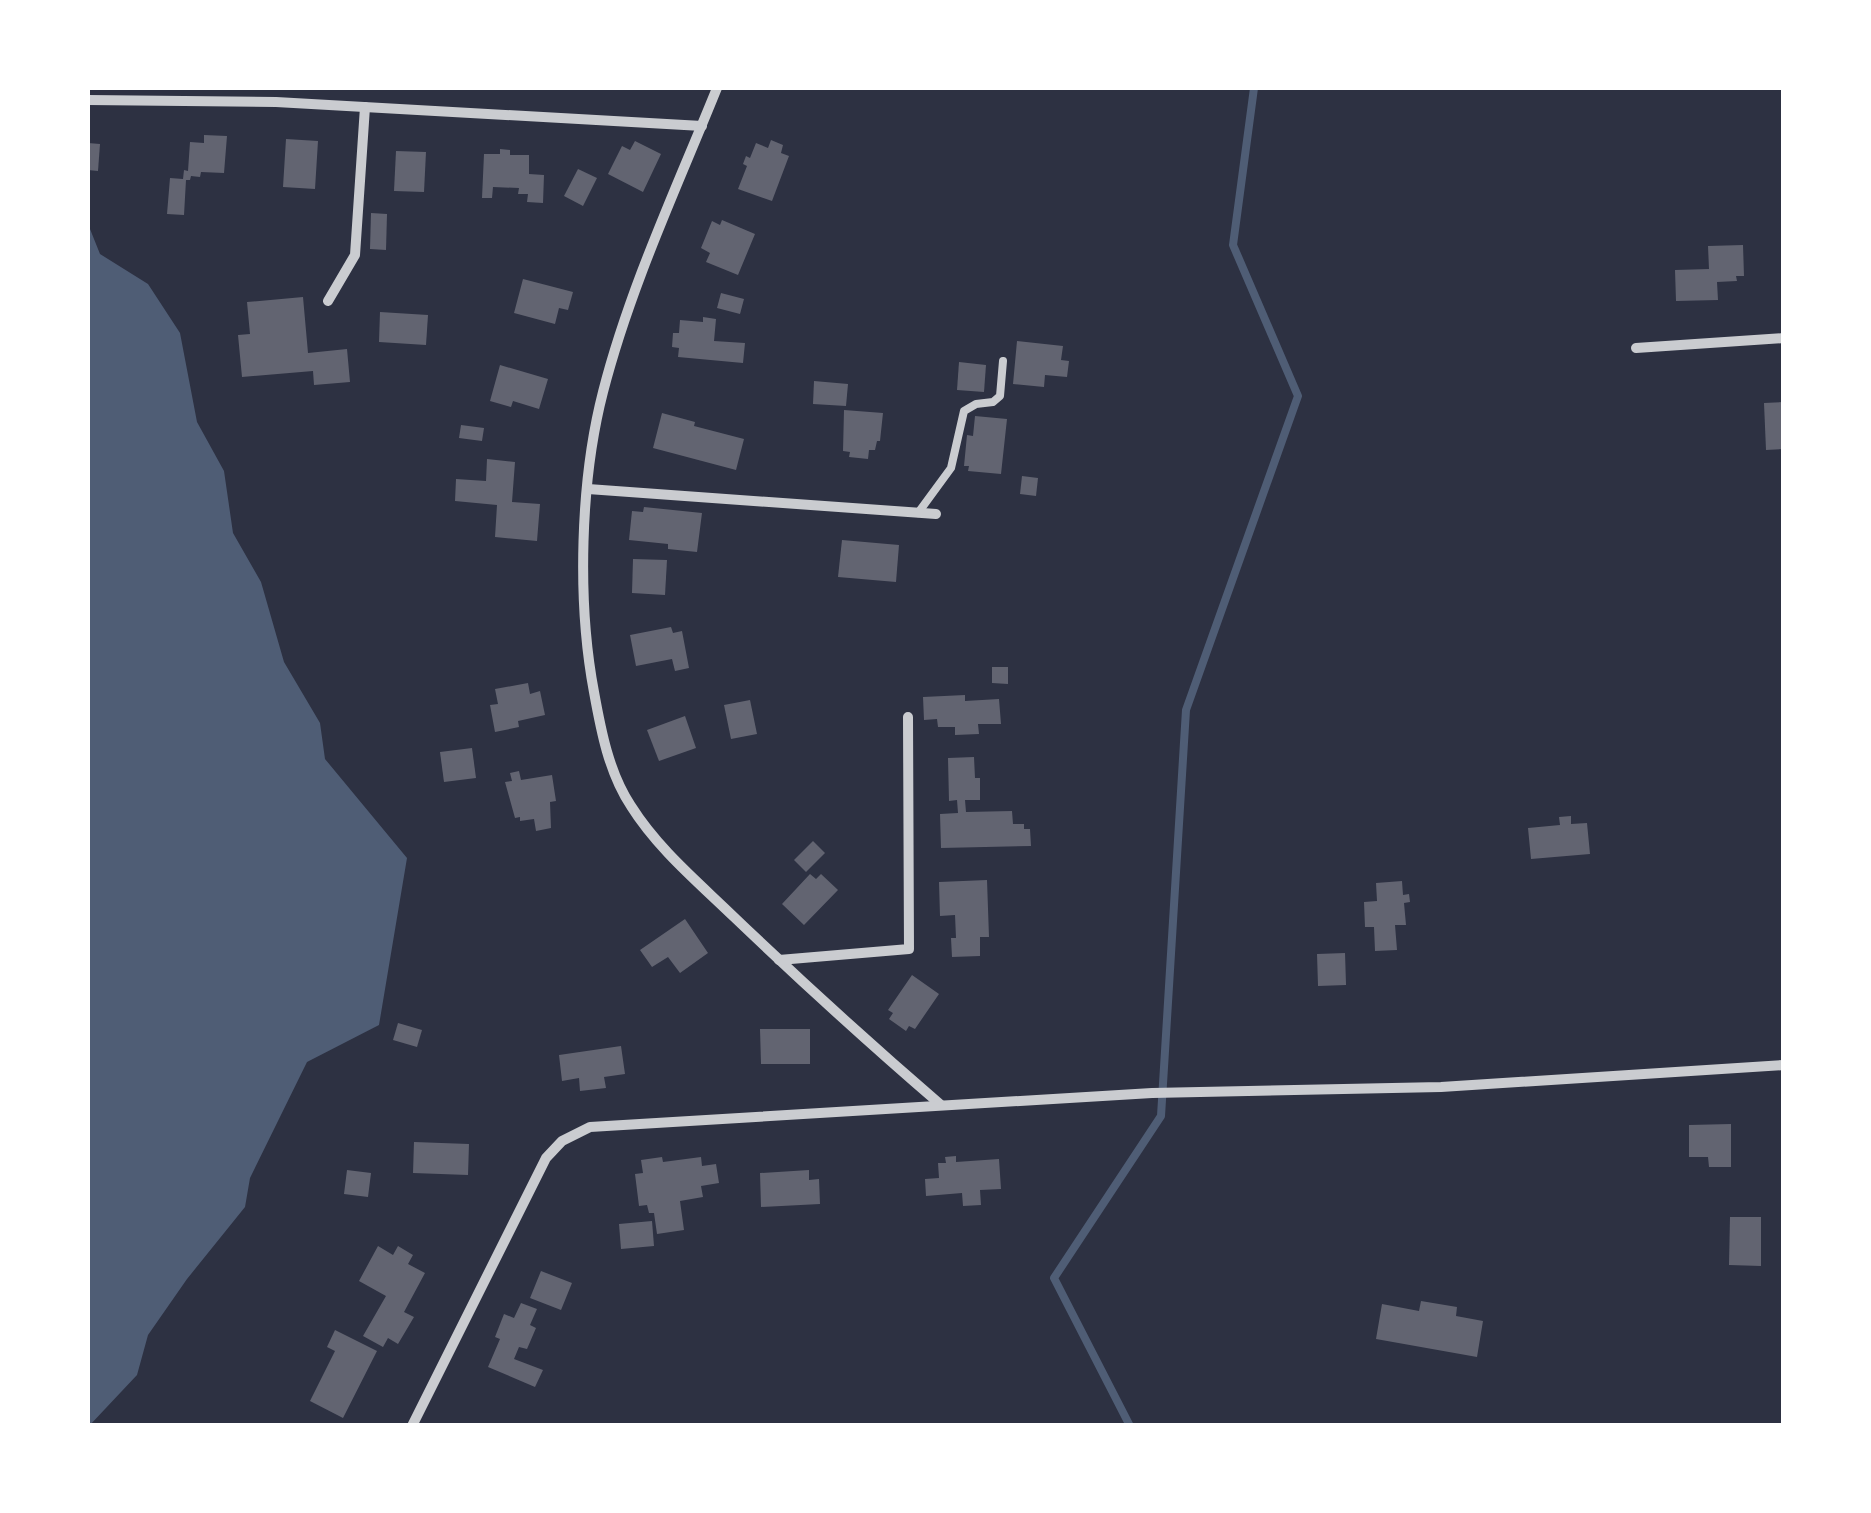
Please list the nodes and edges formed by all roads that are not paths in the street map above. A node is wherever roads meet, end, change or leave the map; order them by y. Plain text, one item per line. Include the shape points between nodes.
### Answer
1 (232, 88) edge
2 (718, 88) edge
3 (88, 100) edge
4 (234, 102) junction
5 (366, 107) junction
6 (702, 126) junction
7 (328, 301) dead end
8 (1784, 338) edge
9 (1636, 348) dead end
10 (1004, 361) dead end
11 (588, 490) junction
12 (918, 514) junction
13 (936, 514) dead end
14 (908, 717) dead end
15 (779, 960) junction
16 (1784, 1065) edge
17 (942, 1105) junction
18 (412, 1426) edge

1 - 4 street
2 - 6 street
3 - 4 street
4 - 5 street
5 - 6 street
5 - 7 street via 355,255
6 - 11 street via 617,343 596,423
8 - 9 street
10 - 12 lane via 1000,396 964,412 952,468
11 - 12 street
11 - 15 street via 586,644 622,792 658,843
12 - 13 street
14 - 15 street via 909,949
15 - 17 street
16 - 17 street via 1426,1088
17 - 18 street via 612,1124 571,1135 546,1158

